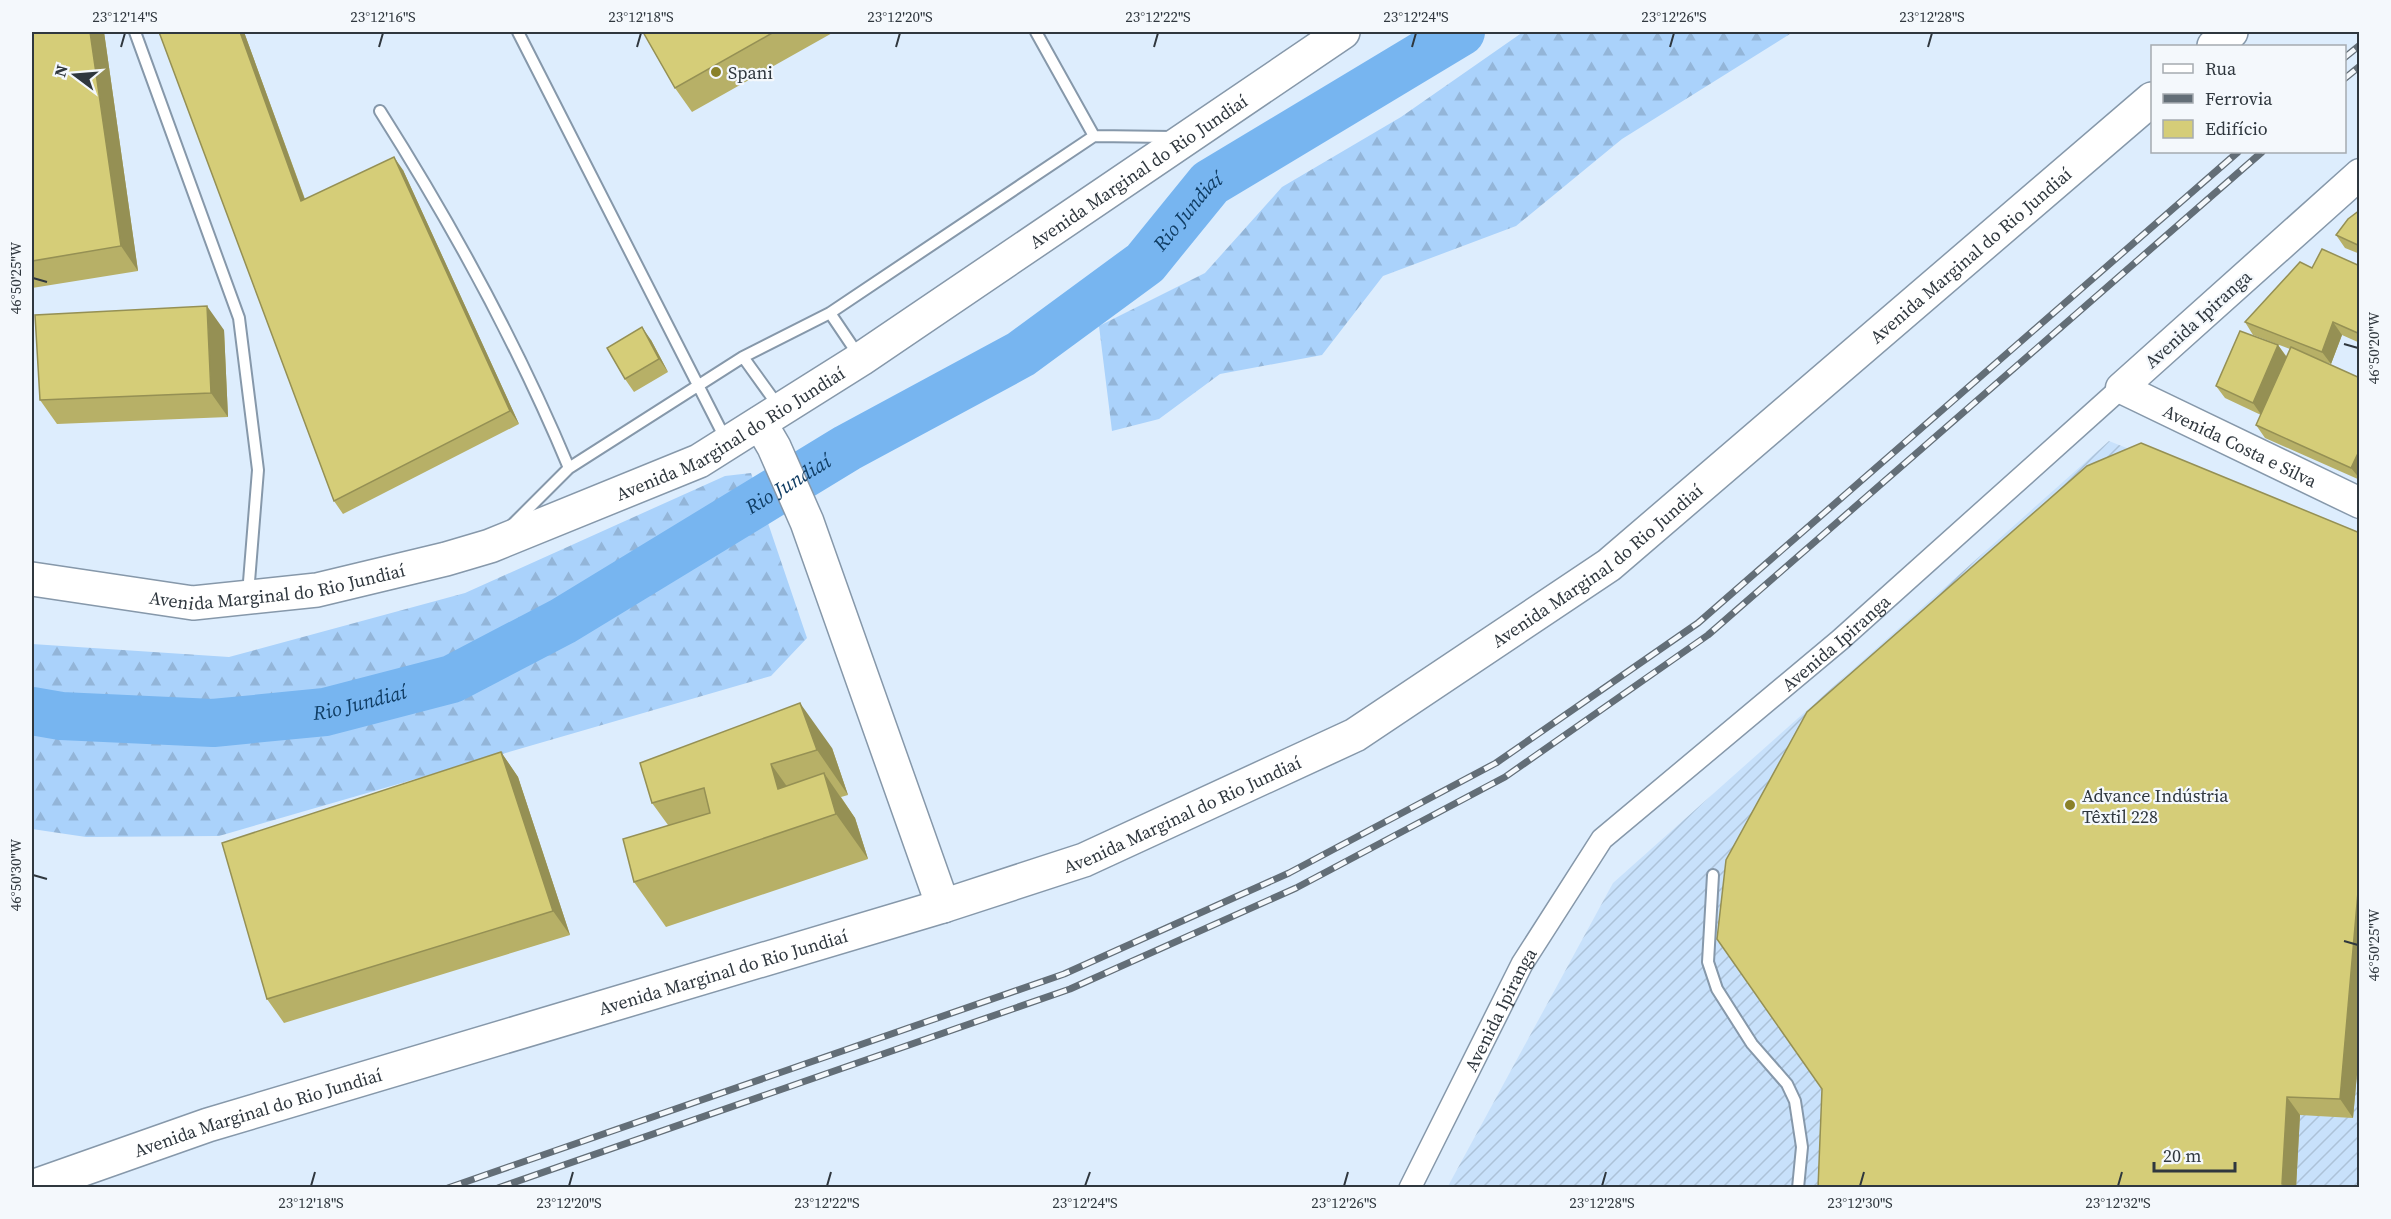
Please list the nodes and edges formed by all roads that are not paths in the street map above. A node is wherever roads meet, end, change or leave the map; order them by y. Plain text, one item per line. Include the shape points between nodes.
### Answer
1 (135, 32) edge
2 (518, 32) edge
3 (1036, 32) edge
4 (1343, 32) edge
5 (2231, 32) edge
6 (2215, 45) edge
7 (2151, 100) edge
8 (380, 111) dead end
9 (1094, 136) junction
10 (1186, 137) junction
11 (2360, 174) edge
12 (830, 312) junction
13 (743, 357) junction
14 (861, 359) junction
15 (698, 385) junction
16 (2121, 388) junction
17 (772, 426) junction
18 (728, 443) junction
19 (569, 468) junction
20 (2360, 503) edge
21 (490, 546) junction
22 (32, 579) edge
23 (248, 598) junction
24 (1713, 875) dead end
25 (943, 906) junction
26 (32, 1187) edge
27 (1410, 1188) edge
28 (1798, 1188) edge

1 - 23 lane via 238,318 258,470
2 - 15 lane
3 - 9 lane
4 - 10 main road, Avenida Marginal do Rio Jundiaí
5 - 6 main road
7 - 25 main road, Avenida Marginal do Rio Jundiaí via 1609,565 1355,735 1084,860
8 - 19 lane via 422,178 497,316
9 - 10 lane
9 - 12 lane
10 - 14 main road, Avenida Marginal do Rio Jundiaí
11 - 16 main road, Avenida Ipiranga
12 - 13 lane
12 - 14 lane
13 - 15 lane
13 - 17 lane
14 - 17 main road, Avenida Marginal do Rio Jundiaí
15 - 18 lane
15 - 19 lane
16 - 20 main road, Avenida Costa e Silva
16 - 27 street, Avenida Ipiranga via 1840,640 1602,839 1522,964
17 - 18 main road, Avenida Marginal do Rio Jundiaí
17 - 25 main road
18 - 21 main road, Avenida Marginal do Rio Jundiaí via 699,461
19 - 21 lane
21 - 23 main road, Avenida Marginal do Rio Jundiaí via 317,590
22 - 23 main road, Avenida Marginal do Rio Jundiaí via 193,603
24 - 28 lane via 1708,962 1717,989 1795,1101 1802,1147
25 - 26 main road, Avenida Marginal do Rio Jundiaí via 208,1125

